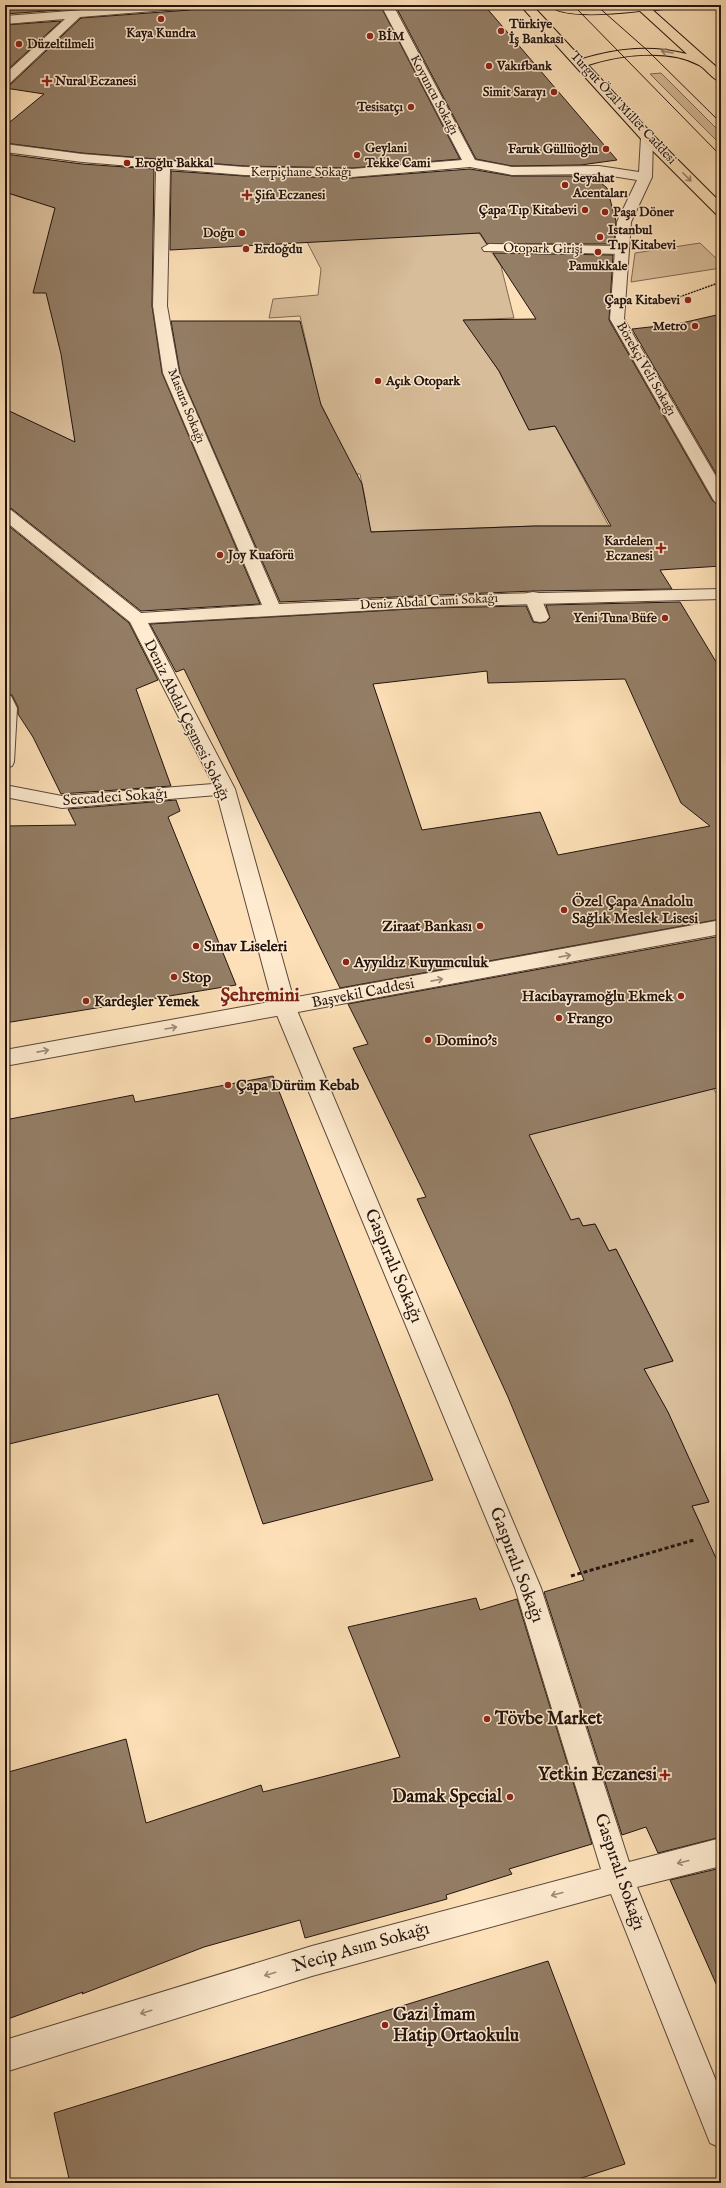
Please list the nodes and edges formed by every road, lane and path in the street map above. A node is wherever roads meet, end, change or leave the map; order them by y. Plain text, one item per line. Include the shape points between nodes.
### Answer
1 (190, 5) edge
2 (387, 5) edge
3 (526, 5) edge
4 (556, 5) edge
5 (666, 5) edge
6 (641, 6) edge
7 (75, 16) junction
8 (5, 20) edge
9 (582, 63) junction
10 (704, 63) junction
11 (721, 78) edge
12 (5, 81) edge
13 (647, 137) junction
14 (5, 148) edge
15 (470, 163) junction
16 (163, 165) junction
17 (645, 177) junction
18 (721, 211) edge
19 (489, 248) dead end
20 (621, 250) junction
21 (721, 282) edge
22 (617, 319) junction
23 (721, 498) edge
24 (5, 513) edge
25 (720, 596) edge
26 (533, 597) junction
27 (272, 609) junction
28 (540, 617) dead end
29 (137, 619) junction
30 (5, 700) edge
31 (5, 762) edge
32 (225, 789) junction
33 (5, 791) edge
34 (721, 927) edge
35 (285, 1008) junction
36 (5, 1058) edge
37 (694, 1540) dead end
38 (528, 1588) junction
39 (721, 1852) edge
40 (619, 1878) junction
41 (5, 2056) edge
42 (721, 2132) edge

1 - 7 street
2 - 15 street, Koyuncu Sokağı
3 - 9 main road, Turgut Özal Millet Caddesi
4 - 6 main road via 579,11
5 - 6 street
6 - 10 main road
7 - 8 street
7 - 12 street
10 -> 9 main road via 666,52 647,50 600,57
9 - 13 main road, Turgut Özal Millet Caddesi
10 - 11 main road
13 - 17 street, Börekçi Veli Sokağı
13 -> 18 main road, Turgut Özal Millet Caddesi
14 - 16 street, Kerpiçhane Sokağı
15 - 16 street, Kerpiçhane Sokağı via 352,173 244,171
15 - 17 street, Kerpiçhane Sokağı via 512,171 599,170
16 - 27 street, Masura Sokağı via 160,306 171,373
17 - 20 street, Börekçi Veli Sokağı via 624,222
19 - 20 street, Otopark Girişi
20 - 22 street, Börekçi Veli Sokağı
21 - 22 path
22 - 23 street, Börekçi Veli Sokağı
24 - 29 street, Deniz Abdal Çeşmesi Sokağı
25 - 26 street, Deniz Abdal Cami Sokağı
26 - 27 street, Deniz Abdal Cami Sokağı
26 - 28 street
27 - 29 street, Deniz Abdal Cami Sokağı
29 - 32 street, Deniz Abdal Çeşmesi Sokağı
30 - 31 street via 8,708
32 - 33 street, Seccadeci Sokağı via 62,802
32 - 35 street, Deniz Abdal Çeşmesi Sokağı
35 -> 34 street, Başvekil Caddesi
36 -> 35 street, Başvekil Caddesi
35 - 38 street, Gaspıralı Sokağı
37 - 38 path
38 - 40 street, Gaspıralı Sokağı
39 -> 40 street, Necip Asım Sokağı
40 -> 41 street, Necip Asım Sokağı via 312,1961
40 - 42 street, Gaspıralı Sokağı via 667,2003

